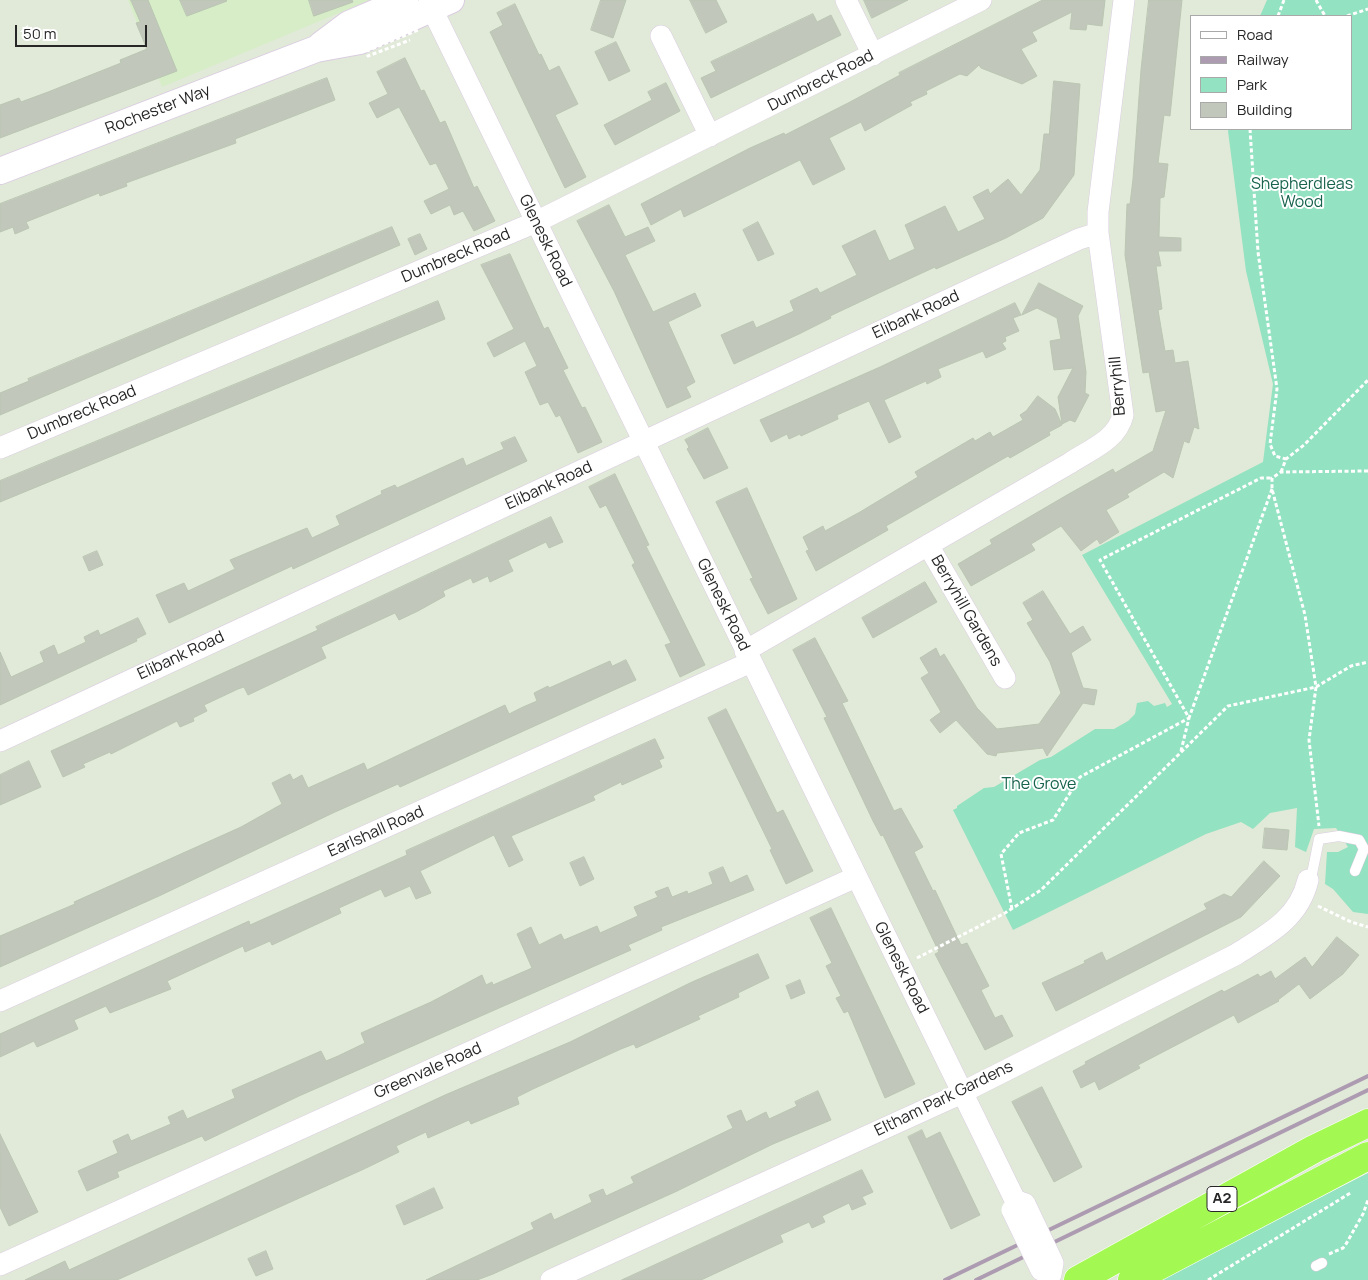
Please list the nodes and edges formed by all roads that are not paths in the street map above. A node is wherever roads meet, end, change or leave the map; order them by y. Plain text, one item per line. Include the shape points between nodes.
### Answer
1 (405, 0) edge
2 (846, 0) edge
3 (981, 0) edge
4 (1124, 0) edge
5 (442, 5) edge
6 (661, 36) dead end
7 (316, 49) junction
8 (873, 54) junction
9 (710, 136) junction
10 (0, 171) edge
11 (536, 222) junction
12 (1098, 233) junction
13 (644, 442) junction
14 (0, 448) edge
15 (928, 545) junction
16 (748, 657) junction
17 (1005, 678) dead end
18 (0, 741) edge
19 (1355, 871) dead end
20 (856, 877) junction
21 (1305, 889) joint
22 (0, 1001) edge
23 (962, 1092) junction
24 (1368, 1123) edge
25 (1368, 1156) edge
26 (0, 1265) edge
27 (1052, 1277) edge
28 (551, 1280) edge
29 (1078, 1280) edge
30 (1132, 1280) edge

1 - 7 street, Rochester Way via 349,24
2 - 8 street
3 - 8 street, Dumbreck Road
4 - 12 street, Berryhill
5 - 7 street, Rochester Way via 360,41
5 - 11 street, Glenesk Road
6 - 9 street
7 - 10 street, Rochester Way
8 - 9 street, Dumbreck Road
9 - 11 street, Dumbreck Road
11 - 13 street, Glenesk Road
11 - 14 street, Dumbreck Road
12 - 13 street, Elibank Road
12 - 15 street, Berryhill via 1123,415 1120,427 1112,437
13 - 16 street, Glenesk Road
13 - 18 street, Elibank Road
15 - 16 street, Berryhill
15 - 17 street, Berryhill Gardens
16 - 20 street, Glenesk Road
16 - 22 street, Earlshall Road
19 - 21 lane via 1364,849 1359,840 1339,836 1320,839
20 - 23 street, Glenesk Road
20 - 26 street, Greenvale Road
21 - 23 street, Eltham Park Gardens via 1289,916 1274,931 1235,955
23 - 27 street, Glenesk Road, bridge via 1018,1205 1053,1263
23 - 28 street, Eltham Park Gardens
24 - 29 highway, A2 via 1314,1149
25 - 30 highway, A2

